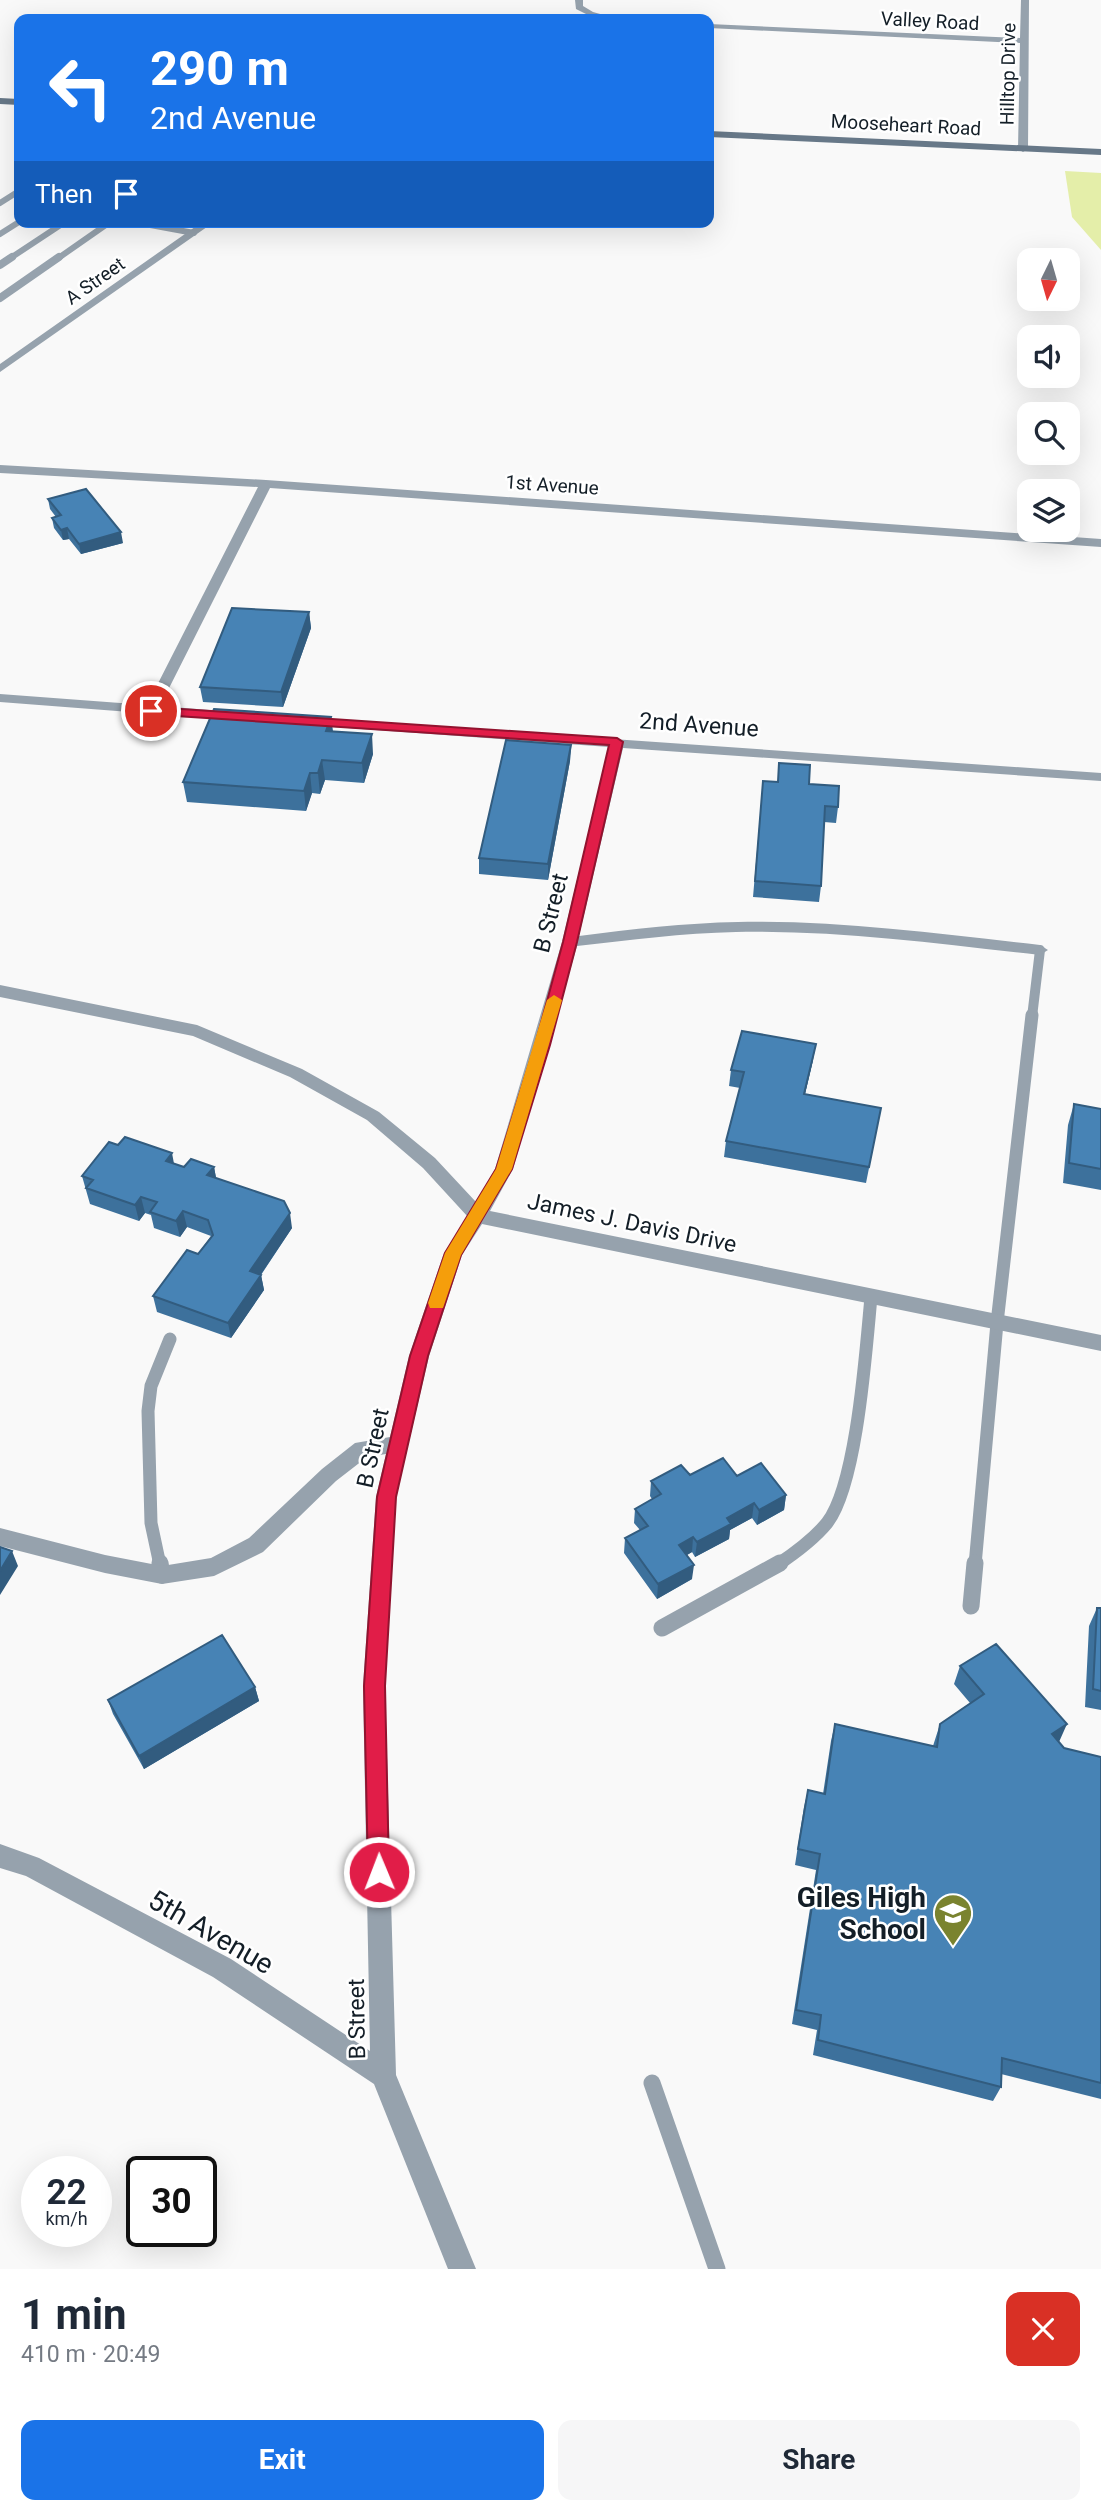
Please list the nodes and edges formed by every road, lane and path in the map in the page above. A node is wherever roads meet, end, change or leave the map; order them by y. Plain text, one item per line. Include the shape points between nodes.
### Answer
1 (579, 0) edge
2 (1025, 0) edge
3 (590, 14) edge
4 (714, 26) edge
5 (1024, 41) junction
6 (714, 134) edge
7 (1023, 149) junction
8 (1101, 152) edge
9 (56, 228) edge
10 (101, 228) edge
11 (167, 228) edge
12 (201, 228) edge
13 (194, 233) junction
14 (0, 265) edge
15 (0, 298) edge
16 (0, 369) edge
17 (0, 469) edge
18 (267, 484) junction
19 (1101, 543) edge
20 (0, 698) edge
21 (151, 711) junction
22 (247, 717) edge
23 (301, 721) edge
24 (617, 742) junction
25 (1101, 777) edge
26 (570, 942) junction
27 (1040, 950) joint
28 (0, 991) edge
29 (478, 1216) junction
30 (872, 1297) junction
31 (997, 1323) junction
32 (170, 1339) dead end
33 (1101, 1343) edge
34 (399, 1444) junction
35 (0, 1537) edge
36 (162, 1575) junction
37 (971, 1606) dead end
38 (662, 1628) dead end
39 (0, 1856) edge
40 (383, 2075) junction
41 (652, 2084) dead end
42 (462, 2269) edge
43 (717, 2269) edge

1 - 3 street via 579,7
2 - 5 street, Hilltop Drive
4 - 5 street, Valley Road
5 - 7 street, Hilltop Drive
6 - 7 main road, Mooseheart Road
7 - 8 main road, Mooseheart Road
9 - 14 lane
10 - 15 lane
11 - 13 lane
12 - 13 street, A Street
13 - 16 street, A Street
17 - 18 street, 1st Avenue
18 - 19 street, 1st Avenue
18 - 21 street
20 - 21 street
21 - 22 street
23 - 24 street, 2nd Avenue
24 - 25 street, 2nd Avenue
24 - 26 street, B Street
26 - 27 street via 663,931 762,927
26 - 29 street, B Street via 504,1169
27 - 31 lane
28 - 29 street via 197,1031 296,1073 373,1115 429,1163
29 - 30 street, James J. Davis Drive
29 - 34 street, B Street via 453,1253 419,1356
30 - 31 street, James J. Davis Drive
30 - 38 lane via 846,1486 831,1520 810,1541 767,1570
31 - 33 street, James J. Davis Drive
31 - 37 lane
32 - 36 lane via 151,1386 148,1411 151,1523
34 - 36 street via 362,1450 256,1545 214,1567
34 - 40 street, B Street via 386,1497 374,1686
35 - 36 street
39 - 40 street, 5th Avenue via 31,1866 222,1968
40 - 42 street, B Street
41 - 43 lane

